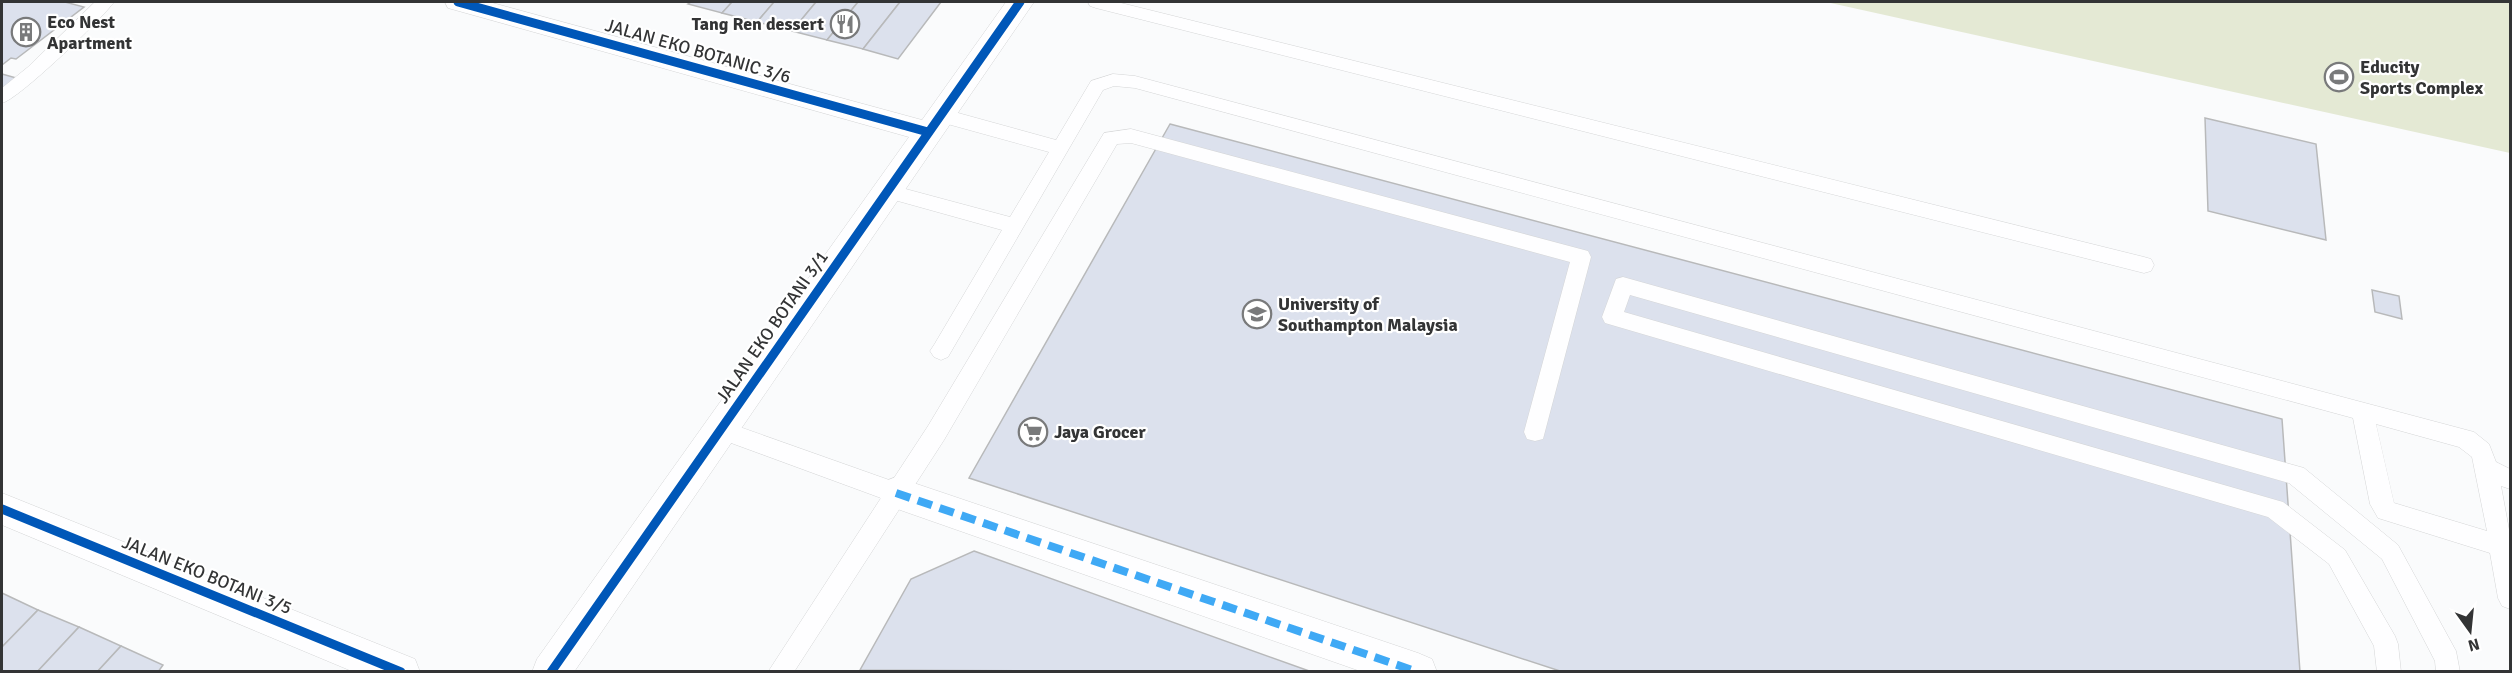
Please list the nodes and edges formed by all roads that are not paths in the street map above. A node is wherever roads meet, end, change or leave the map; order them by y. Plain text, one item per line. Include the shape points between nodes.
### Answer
1 (105, 2) edge
2 (459, 2) edge
3 (1020, 2) edge
4 (1096, 2) edge
5 (2, 97) edge
6 (934, 124) junction
7 (1059, 148) junction
8 (887, 191) junction
9 (1014, 226) junction
10 (2145, 265) dead end
11 (941, 351) dead end
12 (2363, 412) junction
13 (720, 429) junction
14 (1535, 432) dead end
15 (2487, 468) junction
16 (2511, 479) edge
17 (896, 494) junction
18 (2, 509) edge
19 (2501, 546) junction
20 (2511, 598) edge
21 (401, 672) edge
22 (551, 672) edge
23 (780, 672) edge
24 (1418, 672) edge
25 (2389, 672) edge
26 (2448, 672) edge

1 - 5 lane
2 - 6 street, JALAN EKO BOTANIC 3/6
3 - 6 street, JALAN EKO BOTANI 3/1
4 - 10 lane
6 - 7 lane
6 - 8 street, JALAN EKO BOTANI 3/1
7 - 9 lane
7 - 12 lane via 1097,86 1113,80 1135,82
8 - 9 lane
8 - 13 street, JALAN EKO BOTANI 3/1
9 - 11 lane
12 - 15 lane via 2466,439 2481,451
12 - 19 lane via 2381,504 2386,511
13 - 17 lane
13 - 22 street, JALAN EKO BOTANI 3/1
14 - 17 lane via 1581,257 1131,136 1111,138
15 - 16 lane
15 - 19 lane
17 - 23 lane
17 - 24 street
18 - 21 street, JALAN EKO BOTANI 3/5
19 - 20 lane
25 - 26 lane via 2386,644 2337,557 2275,509 1612,317 1623,285 2296,475 2390,552 2447,659

